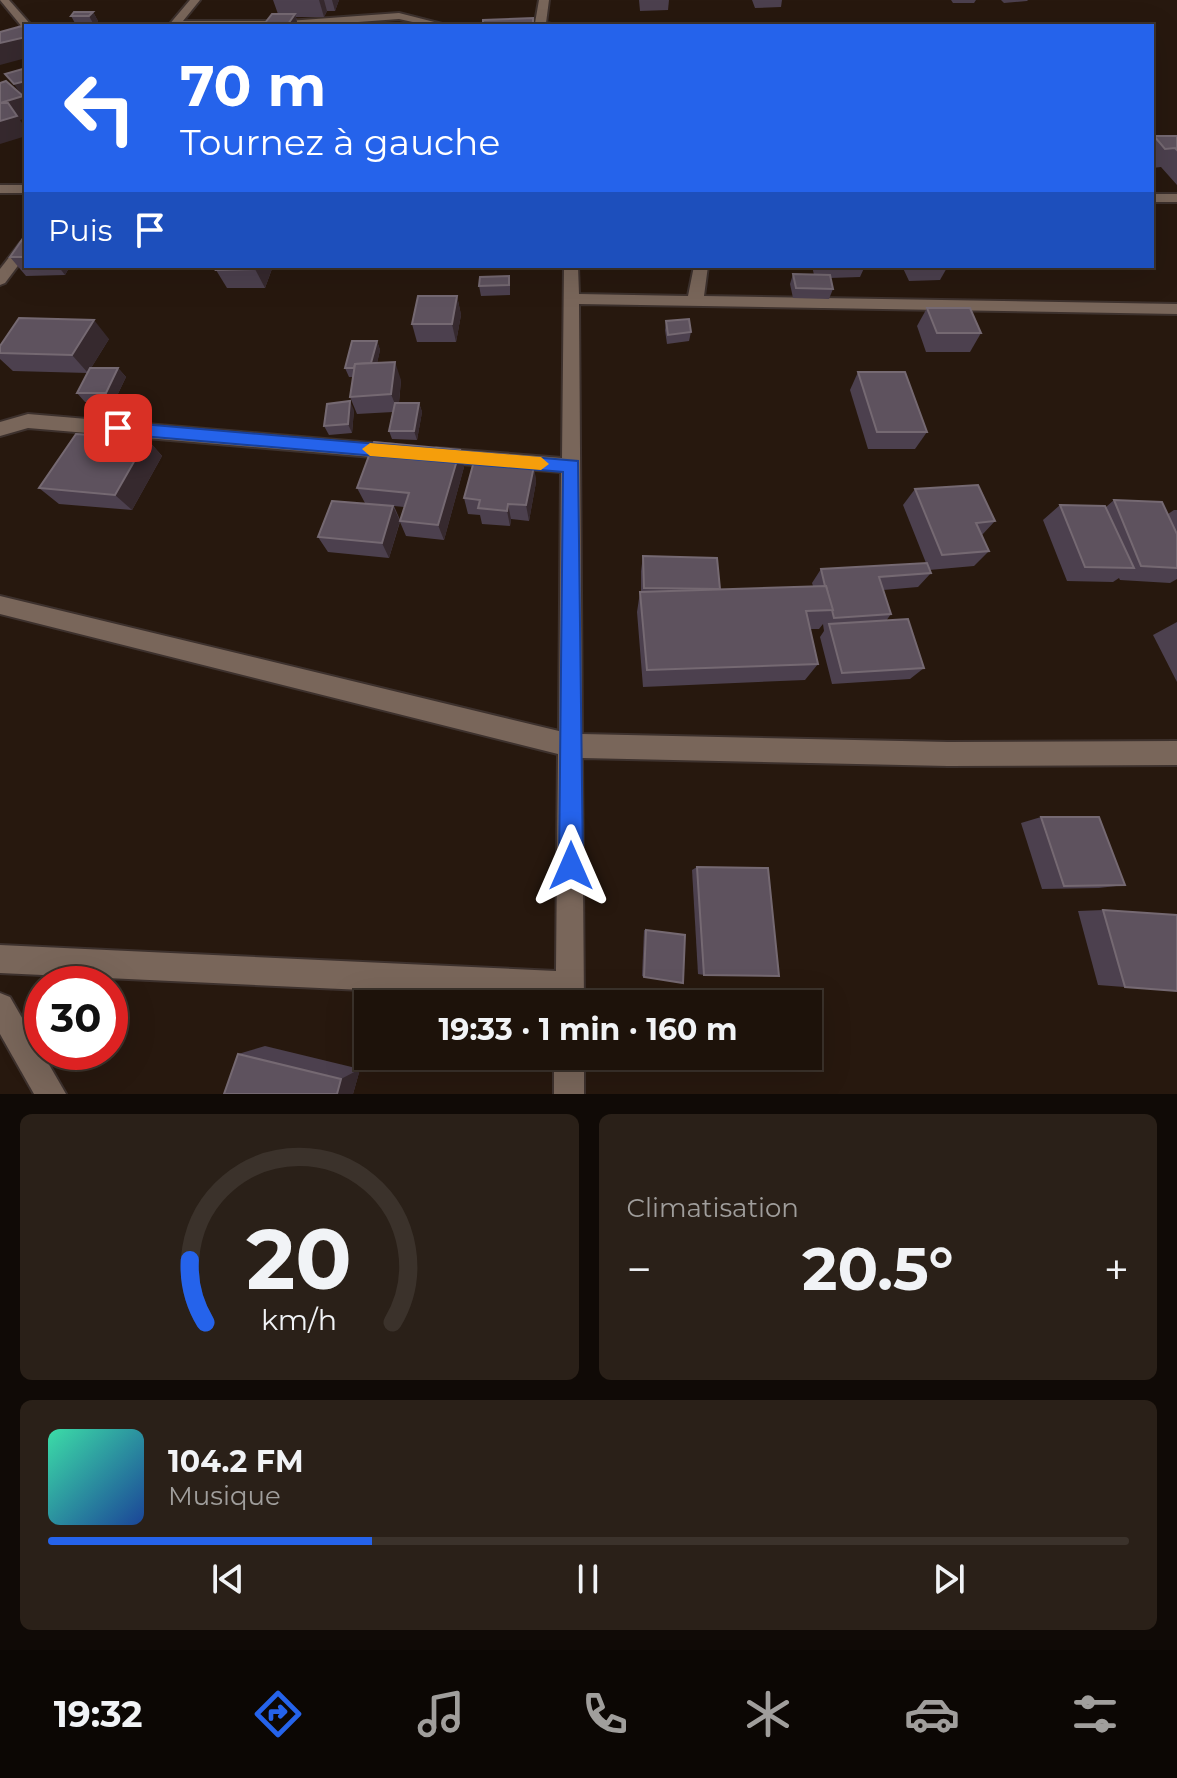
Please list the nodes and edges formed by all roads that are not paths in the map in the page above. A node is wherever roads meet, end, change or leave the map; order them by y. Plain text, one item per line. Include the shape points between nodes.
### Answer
1 (3, 0) edge
2 (195, 0) edge
3 (544, 0) edge
4 (25, 24) edge
5 (175, 24) edge
6 (288, 24) edge
7 (436, 24) edge
8 (538, 24) edge
9 (0, 189) edge
10 (24, 189) edge
11 (1154, 198) edge
12 (1177, 198) edge
13 (24, 248) edge
14 (571, 268) edge
15 (701, 268) edge
16 (0, 280) edge
17 (571, 299) junction
18 (695, 301) junction
19 (1177, 309) edge
20 (0, 429) edge
21 (572, 466) junction
22 (0, 605) edge
23 (572, 746) junction
24 (1177, 753) edge
25 (0, 959) edge
26 (491, 990) edge
27 (570, 990) edge
28 (0, 1007) edge
29 (569, 1070) edge
30 (51, 1094) edge
31 (569, 1094) edge

1 - 4 street
2 - 5 street
3 - 8 street
6 - 7 street via 399,16
9 - 10 street
11 - 12 street
13 - 16 street
14 - 17 street
15 - 18 street
17 - 18 street
17 - 21 street
18 - 19 street
20 - 21 street via 28,421
21 - 23 street
22 - 23 street
23 - 24 street
23 - 27 street
25 - 26 street
28 - 30 street
29 - 31 street

